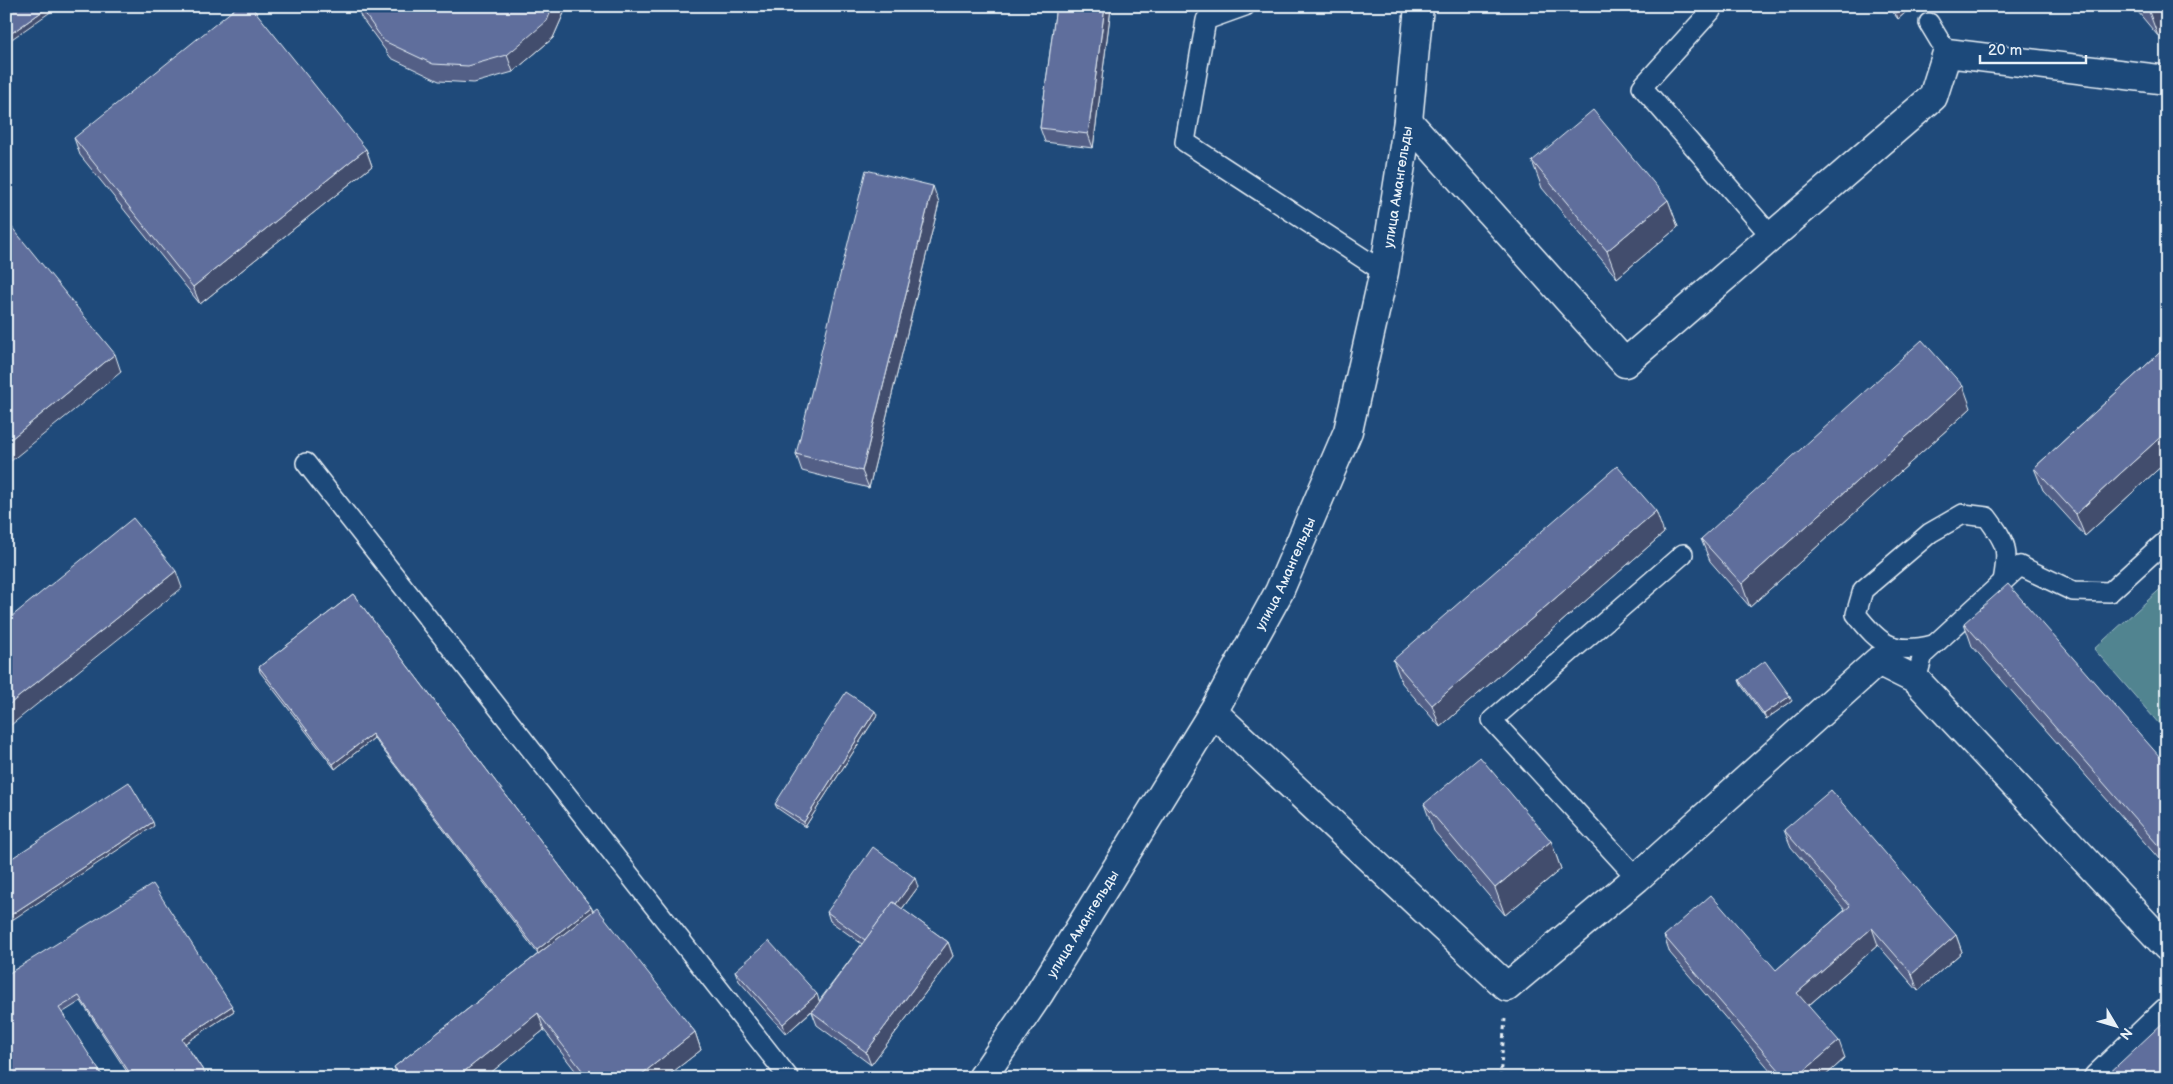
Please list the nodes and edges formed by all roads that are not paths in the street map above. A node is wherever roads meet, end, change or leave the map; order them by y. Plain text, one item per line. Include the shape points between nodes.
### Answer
1 (1245, 6) edge
2 (1419, 6) edge
3 (1707, 6) edge
4 (1929, 23) dead end
5 (1946, 53) junction
6 (2167, 80) edge
7 (1408, 121) junction
8 (1772, 237) junction
9 (1384, 272) junction
10 (306, 463) dead end
11 (2167, 540) edge
12 (1683, 554) dead end
13 (2003, 581) junction
14 (1933, 645) junction
15 (1916, 680) junction
16 (1213, 712) junction
17 (1637, 878) junction
18 (2167, 947) edge
19 (2167, 1012) edge
20 (790, 1078) edge
21 (982, 1078) edge
22 (2098, 1078) edge

1 - 9 lane via 1206,20 1185,142
2 - 7 street, улица Амангельды
3 - 8 lane via 1711,12 1642,87
4 - 5 lane
5 - 6 street
5 - 8 street via 1933,97
7 - 8 street via 1625,362
7 - 9 street, улица Амангельды
9 - 16 street, улица Амангельды via 1348,431 1278,592
10 - 20 lane
11 - 13 lane via 2110,592 2072,591 2020,566
12 - 17 lane via 1492,720
13 - 14 lane
13 - 14 lane via 2008,555 2000,535 1987,518 1963,514 1930,533 1863,590 1856,614 1872,634 1890,647 1912,650
14 - 15 lane via 1923,654
15 - 17 street via 1878,661
15 - 18 street
16 - 17 street via 1507,987
16 - 21 street, улица Амангельды via 1039,994
19 - 22 street

